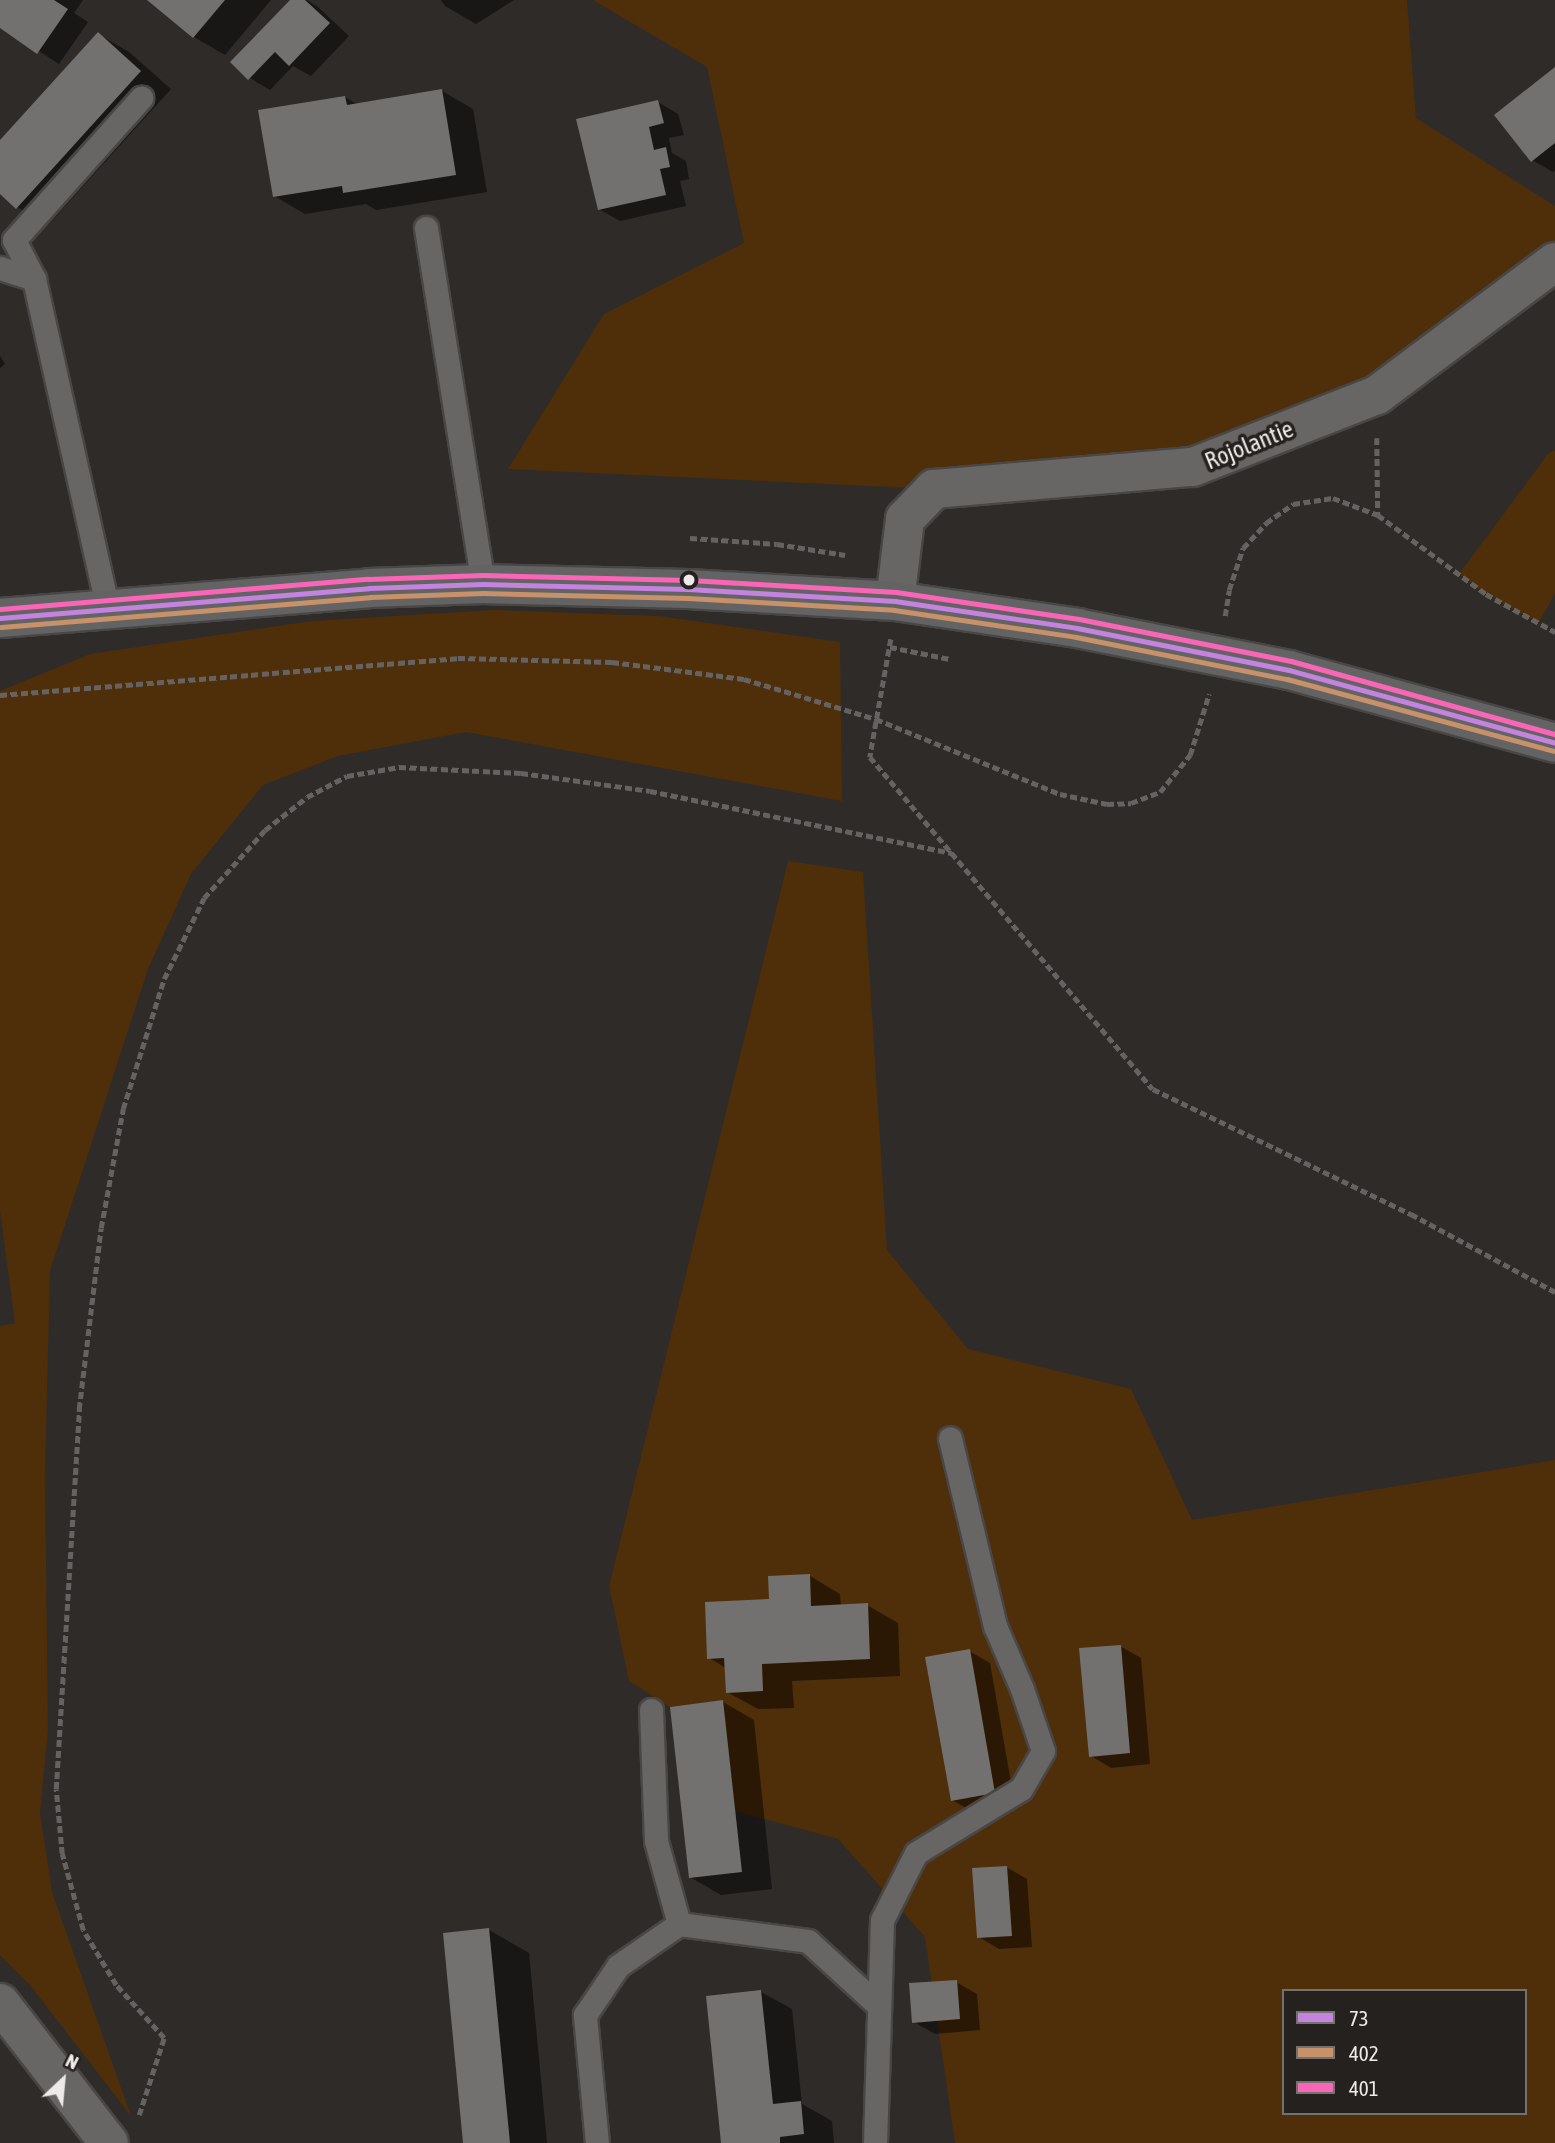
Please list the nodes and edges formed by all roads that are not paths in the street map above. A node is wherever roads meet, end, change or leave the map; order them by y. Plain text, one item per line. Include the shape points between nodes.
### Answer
1 (141, 98) dead end
2 (426, 228) dead end
3 (1555, 262) edge
4 (0, 268) edge
5 (34, 279) junction
6 (483, 584) junction
7 (895, 601) junction
8 (108, 609) junction
9 (0, 618) edge
10 (1555, 743) edge
11 (950, 1438) dead end
12 (651, 1710) dead end
13 (680, 1924) junction
14 (0, 2003) edge
15 (879, 2006) junction
16 (109, 2143) edge
17 (597, 2143) edge
18 (875, 2143) edge

1 - 5 lane via 14,240
2 - 6 lane
3 - 7 street, Rojolantie via 1377,395 1193,467 934,489 905,519
4 - 5 lane
5 - 8 lane
6 - 7 main road
6 - 8 main road via 369,588
7 - 10 main road via 1077,628 1289,670
8 - 9 main road
11 - 15 lane via 995,1626 1043,1751 1021,1789 916,1853 882,1920
12 - 13 lane via 656,1841
13 - 15 lane via 808,1941
13 - 17 lane via 618,1966 584,2015
14 - 16 street
15 - 18 lane

